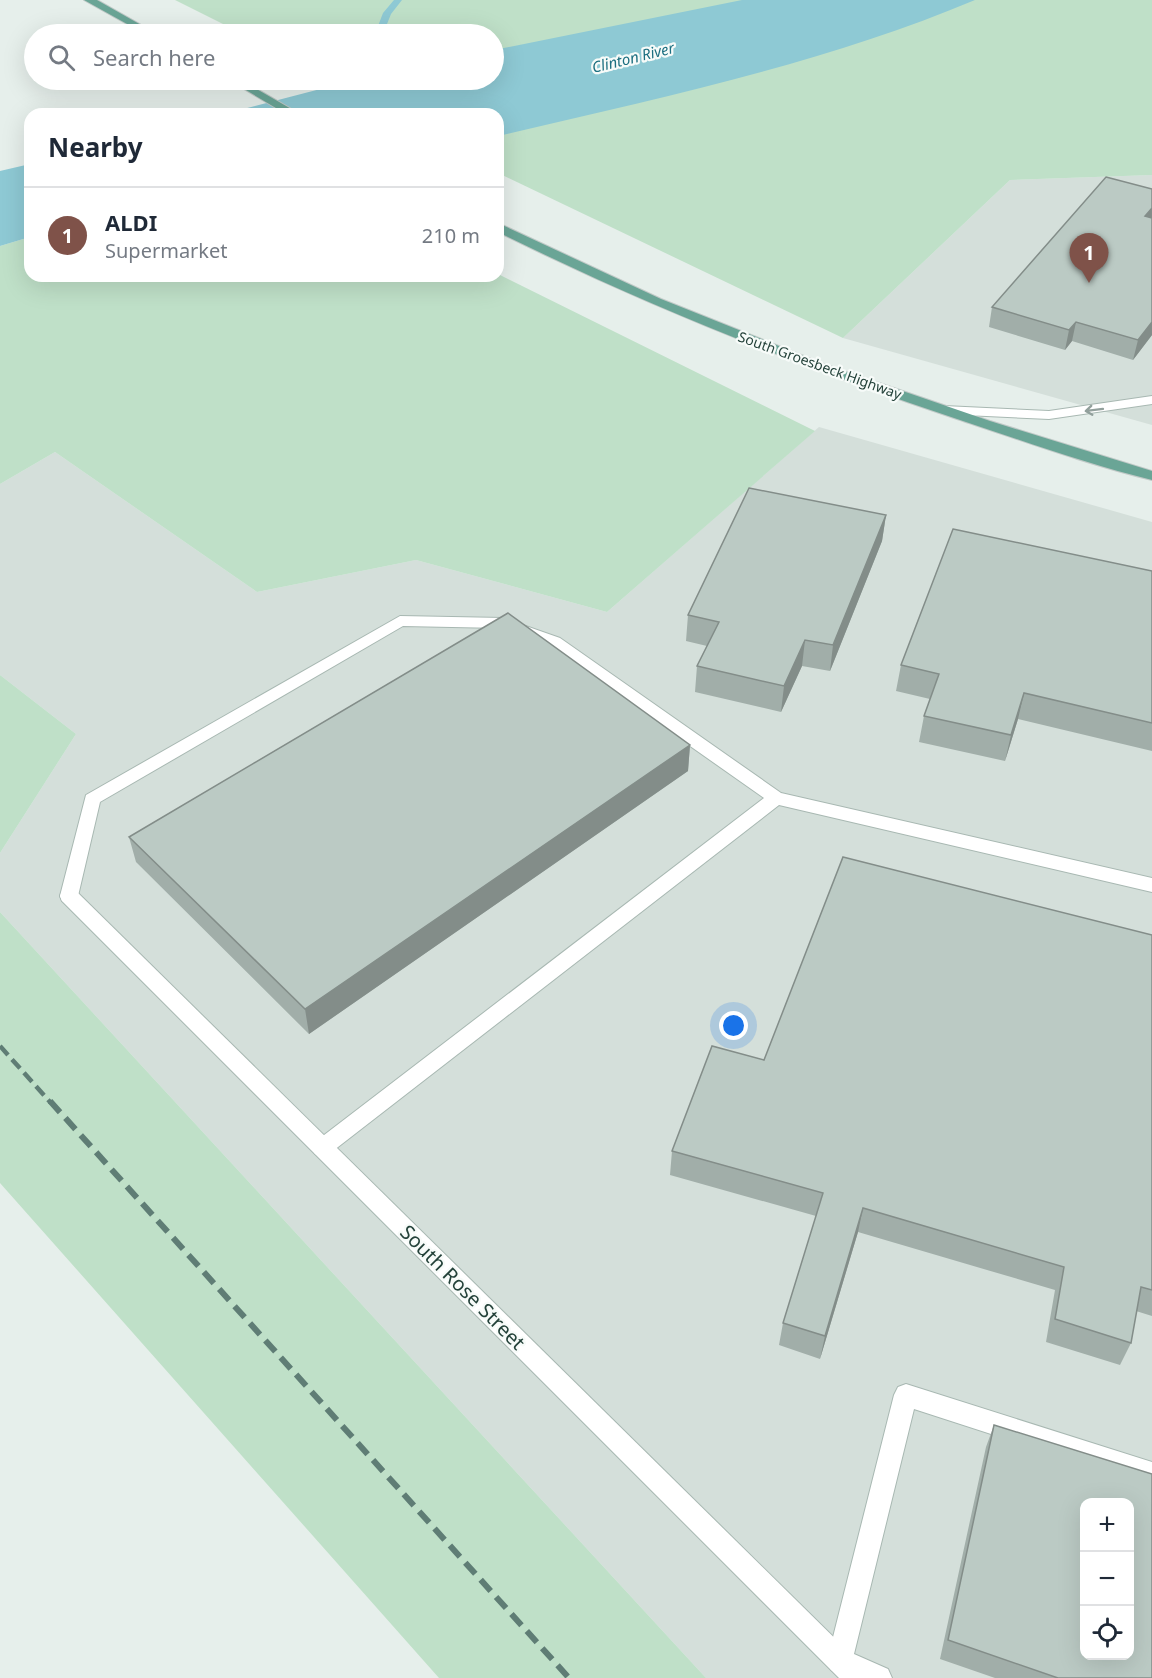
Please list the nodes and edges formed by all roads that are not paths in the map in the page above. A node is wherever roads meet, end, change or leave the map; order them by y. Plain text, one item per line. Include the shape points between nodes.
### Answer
1 (89, 0) edge
2 (133, 24) edge
3 (253, 90) edge
4 (284, 108) edge
5 (504, 230) edge
6 (1152, 400) edge
7 (944, 410) junction
8 (1152, 476) edge
9 (776, 798) junction
10 (1152, 885) edge
11 (322, 1148) junction
12 (1152, 1474) edge
13 (848, 1670) edge
14 (879, 1678) edge

1 - 2 main road
3 - 4 main road
5 - 7 main road, South Groesbeck Highway via 601,277 737,335
6 -> 7 street via 1048,415
7 - 8 main road, South Groesbeck Highway
9 - 10 street
9 - 11 street
9 - 11 street, South Rose Street via 554,642 503,623 400,621 92,799 69,896
11 - 13 street, South Rose Street
12 - 13 street via 906,1395
13 - 14 street

